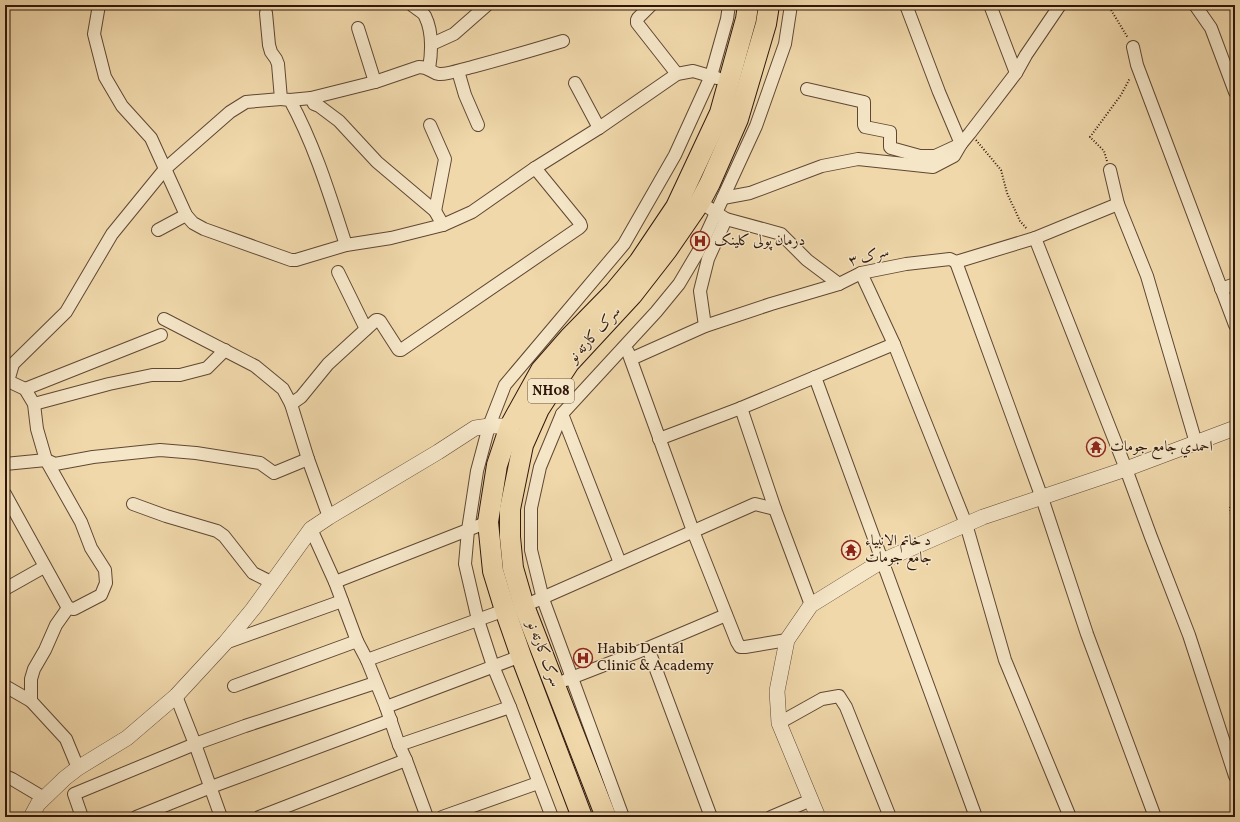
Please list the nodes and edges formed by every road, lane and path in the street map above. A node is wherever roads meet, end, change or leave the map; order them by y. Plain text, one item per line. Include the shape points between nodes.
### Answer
1 (99, 5) edge
2 (487, 5) edge
3 (651, 5) edge
4 (729, 5) edge
5 (791, 5) edge
6 (906, 5) edge
7 (990, 5) edge
8 (1060, 5) edge
9 (1108, 5) edge
10 (1196, 5) edge
11 (413, 6) dead end
12 (266, 12) dead end
13 (747, 12) edge
14 (768, 14) edge
15 (358, 28) dead end
16 (563, 41) dead end
17 (432, 44) junction
18 (1133, 47) joint
19 (1137, 64) junction
20 (429, 69) junction
21 (458, 70) junction
22 (1016, 73) junction
23 (677, 74) junction
24 (711, 76) junction
25 (730, 81) junction
26 (375, 82) junction
27 (575, 83) dead end
28 (807, 89) dead end
29 (1235, 92) edge
30 (311, 98) junction
31 (285, 99) junction
32 (729, 116) junction
33 (430, 125) dead end
34 (478, 125) dead end
35 (599, 128) junction
36 (970, 133) junction
37 (961, 144) junction
38 (165, 168) junction
39 (535, 168) junction
40 (1110, 170) joint
41 (723, 198) junction
42 (700, 202) junction
43 (1118, 204) junction
44 (435, 211) junction
45 (186, 215) junction
46 (721, 216) junction
47 (443, 225) junction
48 (158, 230) dead end
49 (1035, 238) junction
50 (346, 245) junction
51 (956, 262) junction
52 (338, 272) dead end
53 (862, 273) junction
54 (838, 284) junction
55 (1235, 284) edge
56 (1221, 289) junction
57 (164, 319) dead end
58 (705, 326) junction
59 (1235, 326) edge
60 (366, 329) junction
61 (161, 335) dead end
62 (894, 344) junction
63 (625, 346) junction
64 (225, 350) junction
65 (631, 359) junction
66 (815, 377) junction
67 (7, 381) edge
68 (25, 389) junction
69 (34, 404) junction
70 (291, 404) junction
71 (741, 408) junction
72 (562, 414) junction
73 (489, 426) junction
74 (510, 426) junction
75 (1235, 428) edge
76 (659, 439) junction
77 (1196, 443) junction
78 (46, 460) junction
79 (308, 460) junction
80 (5, 464) edge
81 (1126, 469) junction
82 (5, 494) edge
83 (1042, 498) junction
84 (133, 504) dead end
85 (1235, 505) edge
86 (775, 509) junction
87 (328, 517) junction
88 (488, 522) junction
89 (966, 524) junction
90 (311, 529) junction
91 (468, 530) junction
92 (693, 531) junction
93 (1235, 550) edge
94 (882, 561) junction
95 (620, 564) junction
96 (44, 566) junction
97 (272, 582) junction
98 (335, 582) junction
99 (5, 589) edge
100 (543, 599) junction
101 (342, 601) junction
102 (811, 605) junction
103 (524, 606) junction
104 (68, 608) junction
105 (505, 610) junction
106 (726, 615) junction
107 (478, 620) junction
108 (787, 640) junction
109 (357, 641) junction
110 (225, 643) junction
111 (648, 648) junction
112 (521, 656) junction
113 (367, 660) junction
114 (493, 666) junction
115 (563, 681) junction
116 (375, 683) junction
117 (5, 686) edge
118 (234, 686) dead end
119 (535, 692) junction
120 (176, 696) junction
121 (31, 700) junction
122 (386, 707) junction
123 (510, 707) junction
124 (391, 720) junction
125 (779, 723) junction
126 (195, 744) junction
127 (399, 745) junction
128 (406, 760) junction
129 (78, 768) junction
130 (5, 776) edge
131 (1235, 776) edge
132 (538, 783) junction
133 (211, 787) junction
134 (44, 798) junction
135 (811, 800) junction
136 (31, 817) edge
137 (82, 817) edge
138 (136, 817) edge
139 (221, 817) edge
140 (259, 817) edge
141 (427, 817) edge
142 (442, 817) edge
143 (552, 817) edge
144 (582, 817) edge
145 (606, 817) edge
146 (623, 817) edge
147 (711, 817) edge
148 (771, 817) edge
149 (818, 817) edge
150 (890, 817) edge
151 (976, 817) edge
152 (1070, 817) edge
153 (1155, 817) edge

1 - 38 street via 94,34 105,77 122,106 151,138
2 - 17 street via 454,34
3 - 23 street via 638,18 637,23
4 - 24 street
5 - 41 street via 785,44 756,126
6 - 37 street
7 - 22 street
8 - 22 street
9 - 18 path
10 - 29 street via 1211,28
11 - 17 street via 424,15
12 - 31 street via 269,45 278,64
13 - 14 highway
13 - 25 highway, سرک کارته نو / NH08
14 - 32 highway, سرک کارته نو / NH08
15 - 26 street
16 - 21 street
17 - 20 street
18 - 19 street
19 - 40 path via 1121,95 1090,137 1104,151
19 - 56 street
20 - 21 street via 439,74
20 - 26 street via 419,67
21 - 34 street
22 - 36 street
23 - 24 street via 693,71
23 - 35 street
24 - 25 street
24 - 73 street via 675,155 624,244 505,385
25 - 32 highway, سرک کارته نو / NH08
26 - 30 street
27 - 35 street
28 - 37 street via 864,102 865,127 890,132 891,148 920,156 934,156
30 - 31 street
30 - 44 street via 314,104 339,121 377,162
31 - 38 street via 246,102 225,116
31 - 50 street via 315,155
32 - 42 highway, سرک کارته نو / NH08 via 710,183
32 - 74 highway, سرک کارته نو / NH08 via 676,207 639,262 541,370
33 - 44 street via 445,159
35 - 39 street
36 - 37 street
36 - 49 path via 1001,170 1007,193 1020,221
37 - 41 street via 954,156 933,167 858,159 822,166 750,193
38 - 45 street
38 - 67 street via 112,234 66,312 14,364
39 - 47 street via 472,212
39 - 60 street via 580,223 579,228 401,350 380,321
40 - 43 street
41 - 46 street
42 - 46 street
42 - 103 highway, سرک کارته نو / NH08 via 632,295 569,363 539,409 523,445 510,509 510,537 513,568
43 - 49 street, سرک ۳
43 - 77 street via 1147,276
44 - 47 street
45 - 48 street
45 - 50 street via 193,223 204,229 291,260
46 - 54 street via 781,234 807,260
46 - 58 street via 700,291
46 - 63 street via 679,284
47 - 50 street via 391,238
49 - 51 street, سرک ۳
49 - 81 street
51 - 53 street, سرک ۳ via 950,259
51 - 83 street
52 - 60 street
53 - 54 street, سرک ۳
53 - 62 street
54 - 58 street, سرک ۳
55 - 56 street
56 - 59 street
57 - 64 street
58 - 65 street, سرک ۳
60 - 70 street via 328,364 301,397
61 - 68 street
62 - 66 street
62 - 89 street
63 - 65 street
63 - 72 street
64 - 69 street via 207,368 180,375 152,375
64 - 70 street via 256,366 283,389
65 - 76 street
66 - 71 street
66 - 94 street
67 - 68 street
68 - 69 street
69 - 78 street via 37,429
70 - 79 street
71 - 76 street
71 - 86 street
72 - 95 street
72 - 100 street via 540,468 531,508 532,550
73 - 74 street
73 - 87 street via 475,428
73 - 91 street via 477,470
74 - 88 highway, سرک کارته نو / NH08 via 498,465
75 - 77 street
76 - 92 street
77 - 81 street
78 - 79 street via 55,464 160,450 260,463 274,473
78 - 80 street
78 - 104 street via 82,522 91,548 104,570 106,583 101,595 74,609
79 - 87 street
81 - 83 street
81 - 131 street via 1189,634
82 - 96 street
83 - 89 street
83 - 153 street via 1087,634
84 - 97 street via 217,531 224,536 253,573
85 - 93 path via 1230,506
86 - 92 street via 755,504
86 - 102 street
87 - 90 street
88 - 91 street
88 - 105 highway, سرک کارته نو / NH08 via 493,571
89 - 94 street
89 - 152 street via 1006,660
90 - 97 street
90 - 98 street
91 - 98 street
91 - 107 street via 465,564
92 - 95 street
92 - 106 street
94 - 102 street
94 - 151 street
95 - 100 street
96 - 99 street
96 - 104 street
97 - 110 street
98 - 101 street
100 - 103 street
100 - 115 street
101 - 109 street
101 - 110 street
102 - 108 street
103 - 115 highway, سرک کارته نو / NH08
104 - 121 street via 56,625 46,650 34,669 31,679
105 - 107 street
105 - 112 highway, سرک کارته نو / NH08
106 - 108 street via 740,646
106 - 111 street
107 - 113 street
107 - 114 street
108 - 125 street via 777,692
109 - 113 street
109 - 118 street
110 - 120 street
111 - 115 street
111 - 147 street
112 - 114 street
112 - 119 highway, سرک کارته نو / NH08
113 - 116 street
114 - 122 street
114 - 123 street
115 - 119 street
115 - 145 highway, سرک کارته نو / NH08
115 - 146 street
116 - 122 street
116 - 126 street
117 - 121 street
119 - 144 highway, سرک کارته نو / NH08
120 - 126 street
120 - 129 street via 127,738
121 - 129 street via 66,739
122 - 124 street
123 - 127 street
123 - 132 street
124 - 127 street
124 - 133 street
125 - 135 street
125 - 150 street via 822,699 839,696 846,707
126 - 133 street
126 - 137 street via 74,794
127 - 128 street
128 - 140 street
128 - 141 street
129 - 134 street
130 - 134 street
132 - 142 street
132 - 143 street
133 - 138 street
133 - 139 street
134 - 136 street
135 - 148 street
135 - 149 street

